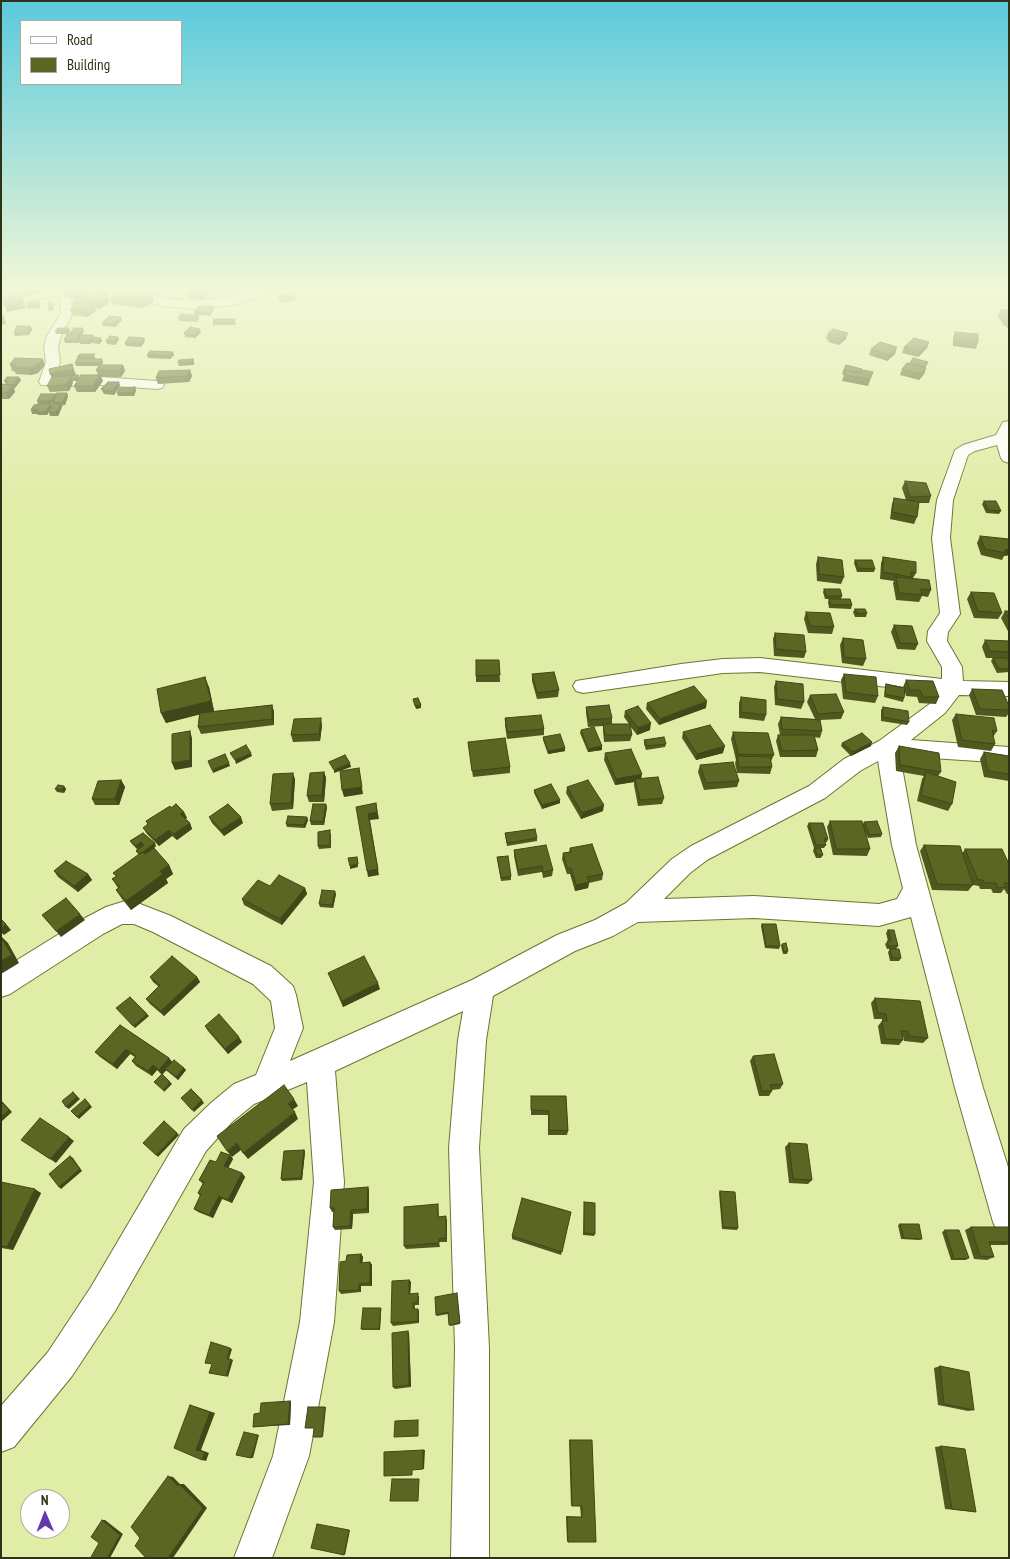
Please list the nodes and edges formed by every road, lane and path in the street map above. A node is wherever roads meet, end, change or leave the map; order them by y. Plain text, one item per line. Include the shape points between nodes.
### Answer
1 (53, 361) edge
2 (157, 385) edge
3 (1007, 440) edge
4 (583, 686) dead end
5 (953, 688) junction
6 (1009, 690) edge
7 (887, 746) junction
8 (1009, 755) edge
9 (916, 889) junction
10 (634, 911) junction
11 (1, 985) edge
12 (481, 989) junction
13 (320, 1063) junction
14 (266, 1084) junction
15 (1009, 1222) edge
16 (1, 1434) edge
17 (254, 1558) edge
18 (470, 1558) edge

1 - 2 street via 46,382 87,380
3 - 5 street via 969,448 961,453 942,512 942,559 950,614 938,631 936,641 952,667
4 - 5 street via 681,671 760,664
5 - 6 street
5 - 7 street via 938,708
7 - 8 street
7 - 9 street via 904,845
7 - 10 street via 852,765 818,792 699,853
9 - 10 street via 904,908 880,915 754,907
9 - 15 street
10 - 12 street
11 - 14 street via 94,926 115,915 135,913 262,975 282,995 289,1028
12 - 13 street
12 - 18 street via 472,1040 464,1148 472,1348
13 - 14 street
13 - 17 street via 329,1182 317,1322 291,1456
14 - 16 street via 236,1100 194,1140 71,1348

